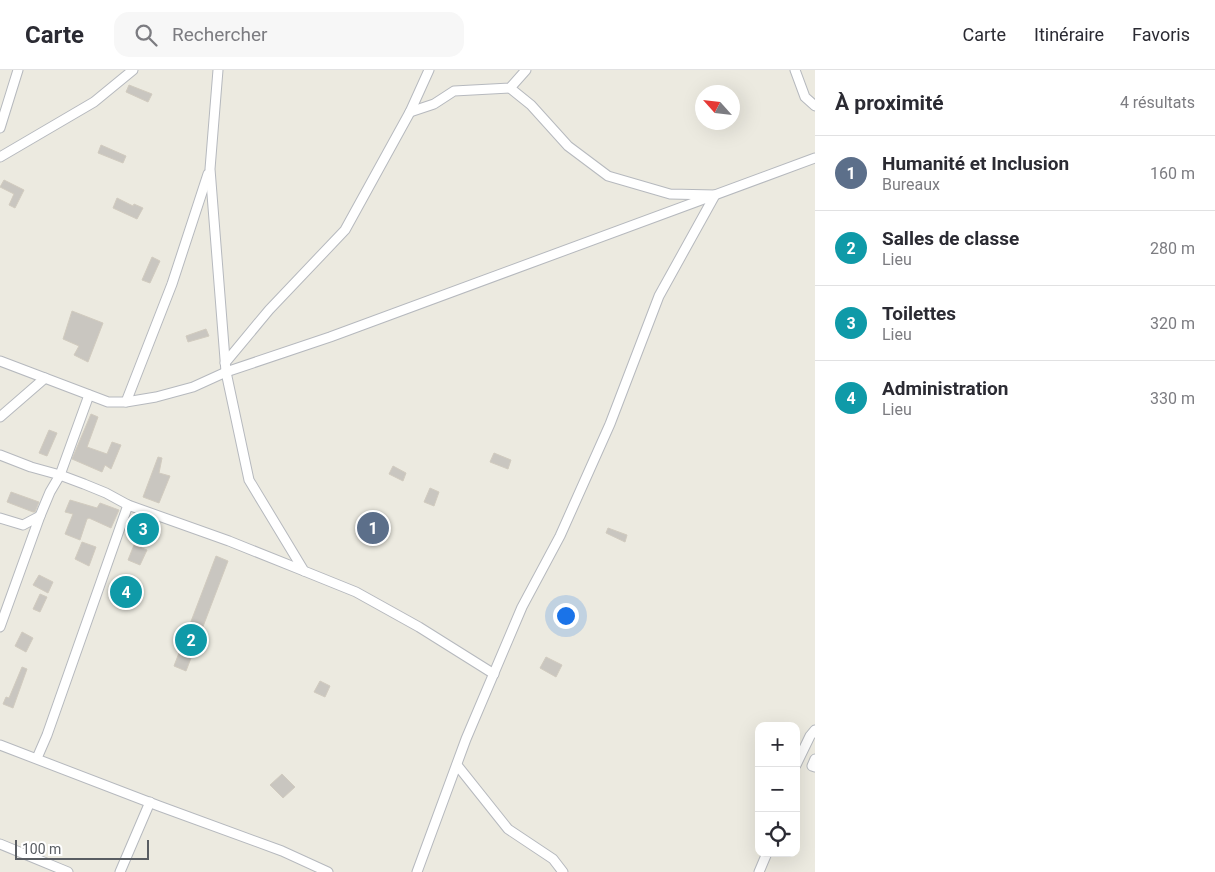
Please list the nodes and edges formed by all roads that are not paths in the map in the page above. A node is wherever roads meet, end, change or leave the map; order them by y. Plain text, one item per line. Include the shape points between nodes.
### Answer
1 (18, 70) edge
2 (133, 70) edge
3 (218, 70) edge
4 (429, 70) edge
5 (526, 70) edge
6 (795, 70) edge
7 (510, 88) junction
8 (815, 106) edge
9 (410, 112) junction
10 (0, 128) edge
11 (0, 157) edge
12 (815, 158) edge
13 (210, 169) junction
14 (715, 195) junction
15 (0, 362) edge
16 (225, 368) junction
17 (45, 378) junction
18 (89, 395) junction
19 (126, 402) junction
20 (0, 417) edge
21 (0, 455) edge
22 (60, 475) junction
23 (128, 505) junction
24 (40, 516) junction
25 (0, 518) edge
26 (304, 571) junction
27 (0, 627) edge
28 (494, 674) junction
29 (815, 730) edge
30 (0, 745) edge
31 (800, 757) edge
32 (37, 758) junction
33 (815, 759) edge
34 (457, 765) junction
35 (815, 767) edge
36 (150, 802) junction
37 (0, 844) edge
38 (765, 857) edge
39 (68, 872) edge
40 (120, 872) edge
41 (328, 872) edge
42 (417, 872) edge
43 (563, 872) edge
44 (759, 872) edge

1 - 10 street
2 - 11 street via 94,102
3 - 13 street
4 - 9 street
5 - 7 street
6 - 8 street via 805,97
7 - 9 street via 454,91 434,104
7 - 14 street via 568,146 608,176 670,194
9 - 16 street via 345,230 269,310
12 - 14 street
13 - 16 street
13 - 19 street via 172,284
14 - 16 street via 330,337
14 - 28 street via 659,296 610,424 560,536 522,607
15 - 17 street
16 - 19 street via 193,386
16 - 26 street via 249,480
17 - 18 street
17 - 20 street
18 - 19 street via 108,402
18 - 22 street
21 - 22 street
22 - 23 street
22 - 24 street
23 - 26 street via 229,540
23 - 32 street
24 - 25 street via 23,525
24 - 27 street
26 - 28 street via 356,592
28 - 34 street
29 - 31 street
30 - 32 street
32 - 36 street
33 - 35 street via 812,766
34 - 42 street
34 - 43 street via 508,829 553,859
36 - 40 street
36 - 41 street via 282,851
37 - 39 street
38 - 44 street

